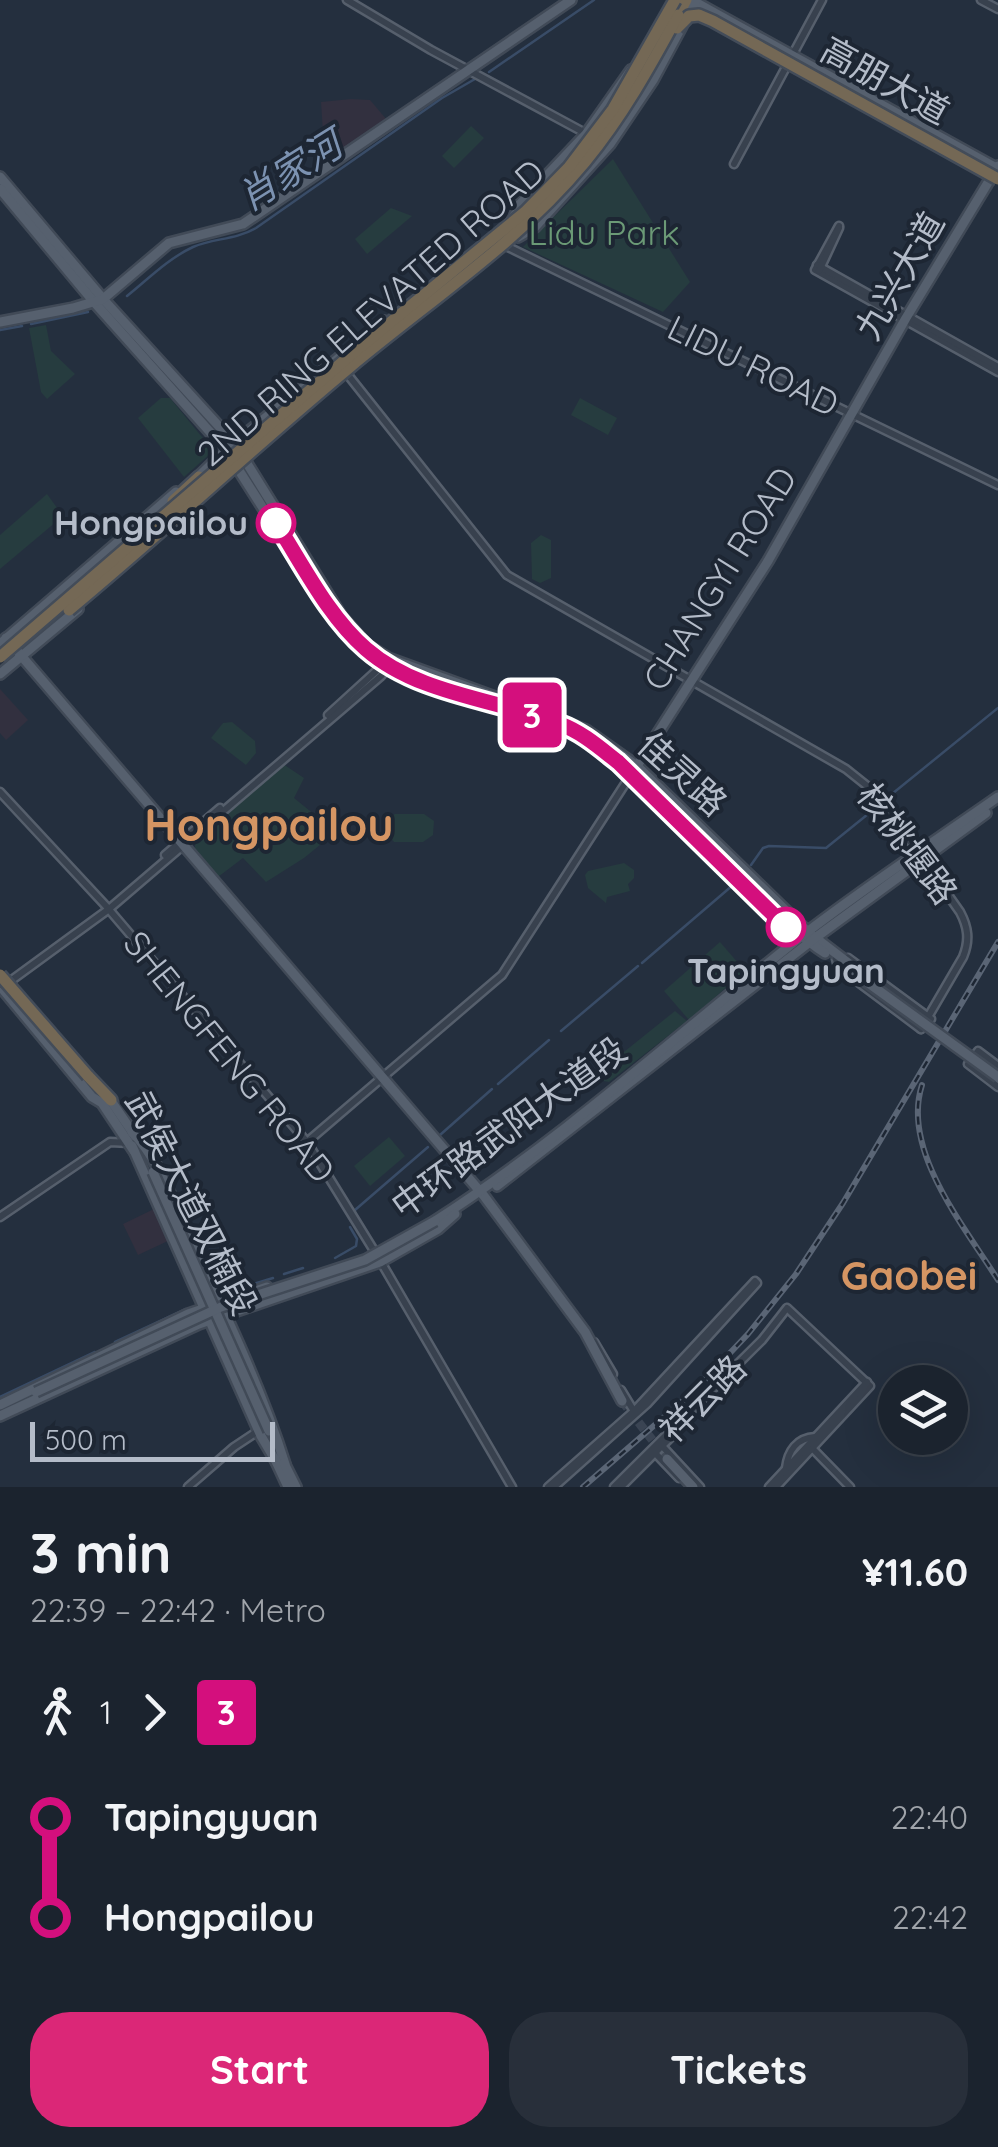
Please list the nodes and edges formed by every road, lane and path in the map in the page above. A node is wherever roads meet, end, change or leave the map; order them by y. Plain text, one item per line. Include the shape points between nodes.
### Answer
1 (347, 0) edge
2 (572, 0) edge
3 (673, 0) edge
4 (822, 0) edge
5 (981, 0) edge
6 (692, 2) edge
7 (998, 9) edge
8 (791, 58) junction
9 (470, 70) junction
10 (642, 82) junction
11 (625, 90) junction
12 (628, 104) junction
13 (586, 134) junction
14 (613, 140) junction
15 (734, 164) dead end
16 (997, 173) edge
17 (0, 177) edge
18 (0, 189) edge
19 (518, 212) junction
20 (522, 232) junction
21 (508, 247) junction
22 (818, 268) junction
23 (99, 300) junction
24 (906, 318) junction
25 (0, 322) edge
26 (998, 369) edge
27 (348, 375) junction
28 (852, 415) junction
29 (231, 447) junction
30 (243, 465) junction
31 (199, 477) junction
32 (998, 485) edge
33 (47, 618) junction
34 (2, 637) edge
35 (0, 656) edge
36 (20, 658) junction
37 (388, 663) junction
38 (0, 670) edge
39 (690, 682) junction
40 (635, 769) junction
41 (0, 792) edge
42 (998, 801) edge
43 (182, 844) junction
44 (919, 857) junction
45 (108, 908) junction
46 (808, 937) junction
47 (837, 958) junction
48 (0, 966) edge
49 (3, 983) edge
50 (930, 1018) junction
51 (998, 1072) edge
52 (383, 1077) junction
53 (998, 1087) edge
54 (106, 1101) junction
55 (114, 1120) junction
56 (131, 1140) junction
57 (307, 1142) junction
58 (481, 1195) junction
59 (454, 1212) junction
60 (0, 1215) edge
61 (374, 1250) junction
62 (381, 1262) junction
63 (756, 1282) dead end
64 (220, 1302) junction
65 (205, 1308) junction
66 (225, 1314) junction
67 (210, 1320) junction
68 (584, 1332) junction
69 (868, 1384) junction
70 (623, 1402) junction
71 (0, 1411) edge
72 (632, 1416) junction
73 (264, 1432) junction
74 (816, 1437) junction
75 (810, 1448) junction
76 (662, 1456) junction
77 (281, 1463) junction
78 (786, 1469) junction
79 (188, 1487) edge
80 (288, 1487) edge
81 (296, 1487) edge
82 (512, 1487) edge
83 (551, 1487) edge
84 (618, 1487) edge
85 (693, 1487) edge
86 (772, 1487) edge
87 (848, 1487) edge

1 - 9 street
2 - 9 main road
3 - 11 highway, 2ND RING ELEVATED ROAD, bridge
3 - 13 main road
4 - 8 street
5 - 7 street
6 - 8 main road, 高朋大道
6 - 10 highway, 2ND RING ELEVATED ROAD, bridge
6 - 14 main road
8 - 15 street
8 - 16 main road, 高朋大道
9 - 13 street
9 - 23 main road via 243,224 169,243
10 - 12 highway, 2ND RING ELEVATED ROAD, bridge
10 - 16 highway, bridge via 680,22 699,15
11 - 19 highway, bridge
11 - 33 highway, 2ND RING ELEVATED ROAD, bridge via 569,166 505,230
12 - 20 highway, bridge via 562,193
12 - 38 highway, 2ND RING ELEVATED ROAD, bridge via 576,173 512,236
13 - 14 street
13 - 19 main road
14 - 20 main road via 535,228
16 - 24 main road, 九兴大道
17 - 23 main road
18 - 23 main road
19 - 29 main road
20 - 21 main road
21 - 27 main road
21 - 28 street, LIDU ROAD
22 - 22 street via 839,226
22 - 24 street
23 - 25 main road
23 - 29 main road, 佳灵路
24 - 26 street
24 - 28 main road, 九兴大道
27 - 30 main road
27 - 39 street, 核桃堰路 via 507,575
28 - 32 street, LIDU ROAD
28 - 39 main road, CHANGYI ROAD
29 - 30 main road, 佳灵路
29 - 31 main road
30 - 36 main road
30 - 37 main road, 佳灵路 via 333,618 365,652
31 - 33 highway, bridge
31 - 34 main road
33 - 35 highway, 2ND RING ELEVATED ROAD, bridge
34 - 36 main road
36 - 38 main road
36 - 43 main road
37 - 40 main road, 佳灵路 via 586,730
37 - 43 street
39 - 40 main road, CHANGYI ROAD
39 - 44 street, 核桃堰路 via 861,780
40 - 46 main road, 佳灵路
40 - 52 street via 502,975
41 - 45 street, SHENGFENG ROAD
42 - 44 main road, 中环路武阳大道段
43 - 45 street
43 - 52 main road
44 - 46 main road, 中环路武阳大道段
44 - 50 street, 核桃堰路 via 964,920 968,946
45 - 49 street
45 - 57 street, SHENGFENG ROAD
46 - 47 main road, 佳灵路
46 - 58 main road, 中环路武阳大道段
47 - 50 street via 845,956
47 - 50 street via 838,967 924,1031
47 - 51 main road, 佳灵路, bridge
48 - 49 main road, 武侯大道双楠段
49 - 54 highway, bridge
49 - 54 main road, 武侯大道双楠段 via 98,1080
51 - 53 street via 978,1051 968,1064
52 - 57 street
52 - 58 main road
54 - 55 main road, 武侯大道双楠段
54 - 56 main road, 武侯大道双楠段
55 - 56 main road, 武侯大道双楠段
55 - 60 street via 108,1140
56 - 60 street via 110,1142
56 - 64 main road via 145,1145 159,1170
56 - 65 main road
56 - 73 main road, 武侯大道双楠段, bridge
57 - 61 street, SHENGFENG ROAD
58 - 59 main road, 中环路武阳大道段
58 - 68 main road
59 - 61 main road
59 - 62 main road
59 - 71 main road, 中环路武阳大道段, bridge via 365,1260 220,1307
61 - 62 street, SHENGFENG ROAD
61 - 64 main road
62 - 66 main road
62 - 82 street, SHENGFENG ROAD
63 - 72 street
64 - 65 main road
64 - 66 main road
65 - 67 main road
65 - 71 main road
66 - 67 main road
66 - 77 main road via 274,1428
67 - 71 main road
67 - 73 main road
68 - 70 main road
68 - 70 street
69 - 74 street
69 - 75 street
69 - 76 street, 祥云路 via 789,1309 661,1445
70 - 72 street
72 - 83 street
73 - 77 main road, 武侯大道双楠段
73 - 79 street via 234,1447
74 - 75 street
74 - 78 street via 795,1446
75 - 78 street
75 - 86 street
75 - 87 street
76 - 84 street, 祥云路
76 - 85 main road
77 - 80 main road, 武侯大道双楠段
77 - 81 main road, 武侯大道双楠段
78 - 86 street

